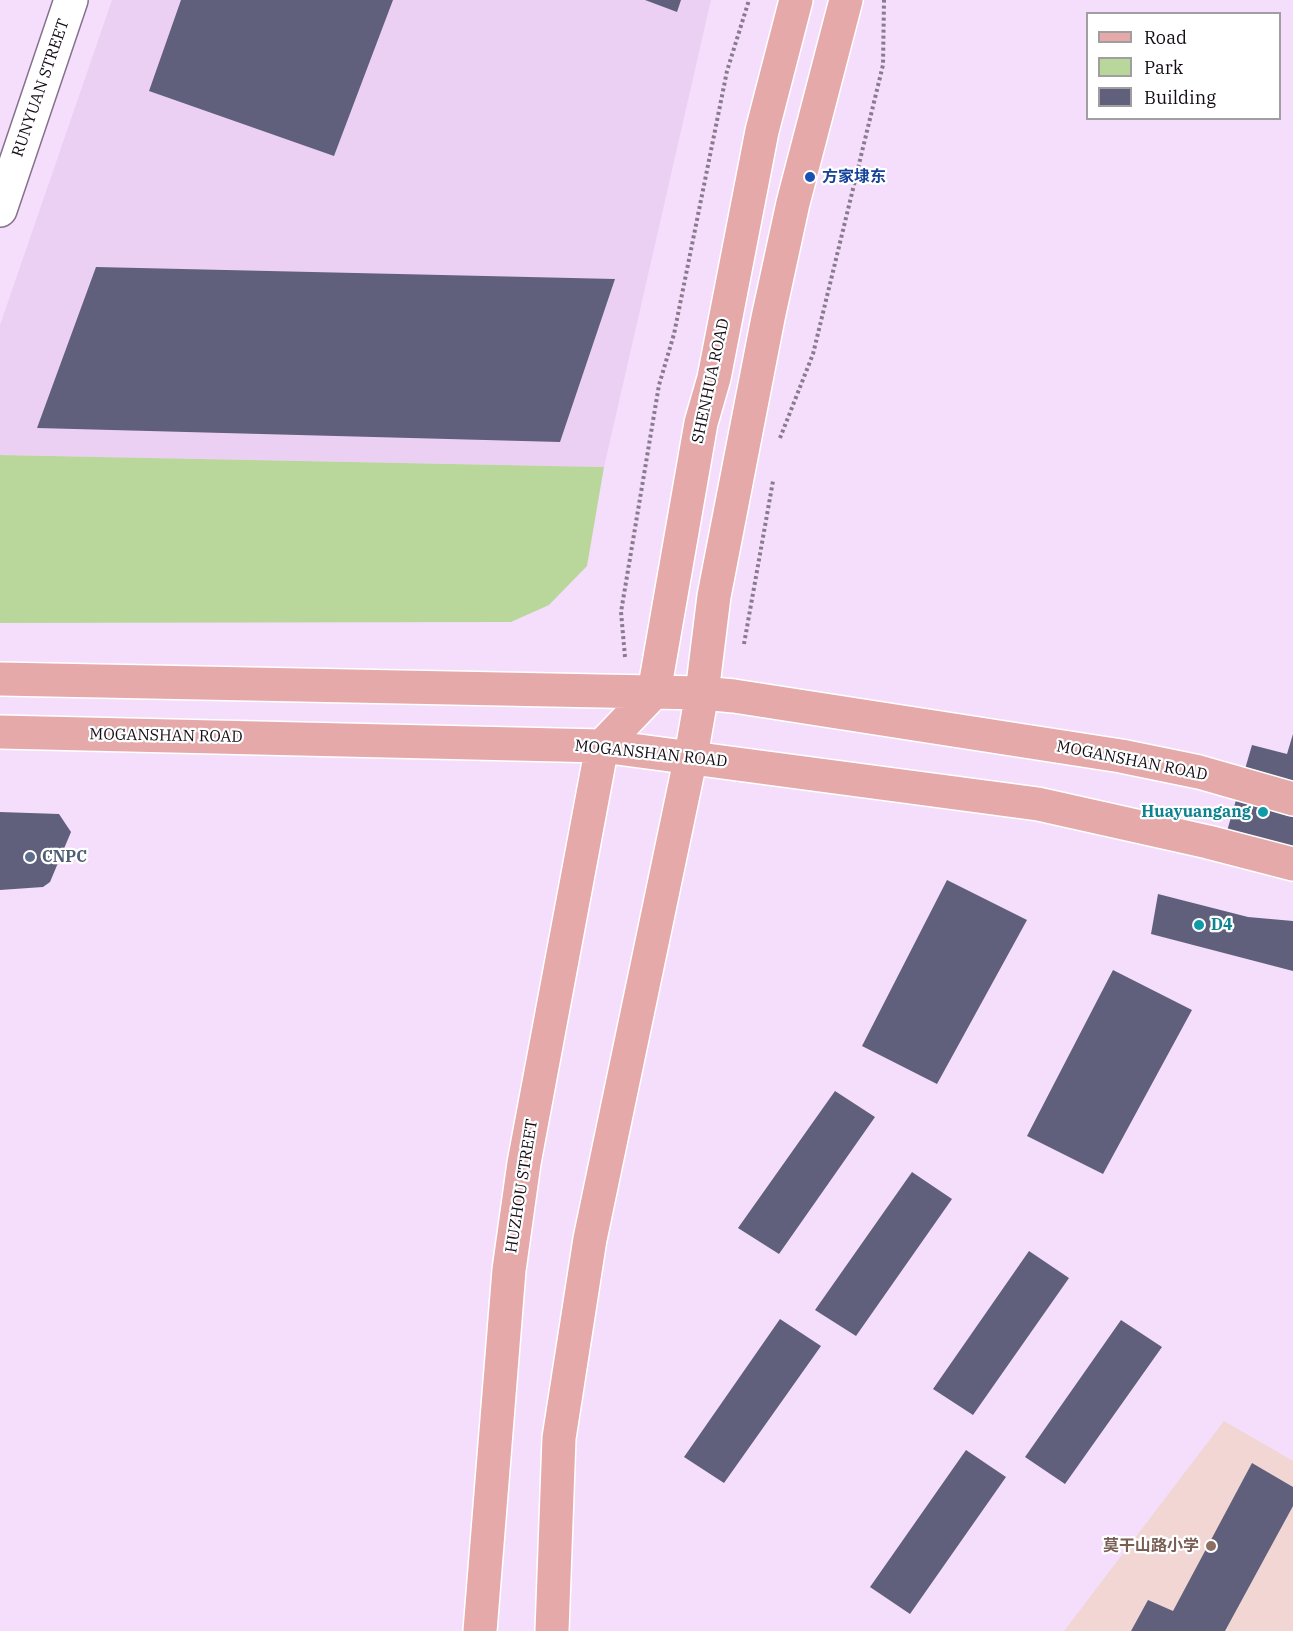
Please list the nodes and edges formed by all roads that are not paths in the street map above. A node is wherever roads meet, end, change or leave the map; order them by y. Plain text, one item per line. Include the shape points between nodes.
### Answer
1 (70, 0) edge
2 (796, 0) edge
3 (846, 0) edge
4 (0, 210) edge
5 (0, 679) edge
6 (641, 692) junction
7 (702, 693) junction
8 (0, 732) edge
9 (602, 746) junction
10 (690, 756) junction
11 (1293, 799) edge
12 (1293, 864) edge
13 (480, 1631) edge
14 (552, 1631) edge

1 - 4 street, RUNYUAN STREET
2 - 6 main road, SHENHUA ROAD via 762,131 714,378
3 - 7 main road via 793,202 768,318 714,596
5 - 6 main road, MOGANSHAN ROAD
6 - 7 main road, MOGANSHAN ROAD
6 - 9 main road
7 - 10 main road
7 - 11 main road, MOGANSHAN ROAD via 1121,756 1199,772
8 - 9 main road, MOGANSHAN ROAD
9 - 10 main road, MOGANSHAN ROAD
9 - 13 main road, HUZHOU STREET via 524,1164 509,1270
10 - 12 main road, MOGANSHAN ROAD via 1038,804
10 - 14 main road via 590,1239 560,1438

